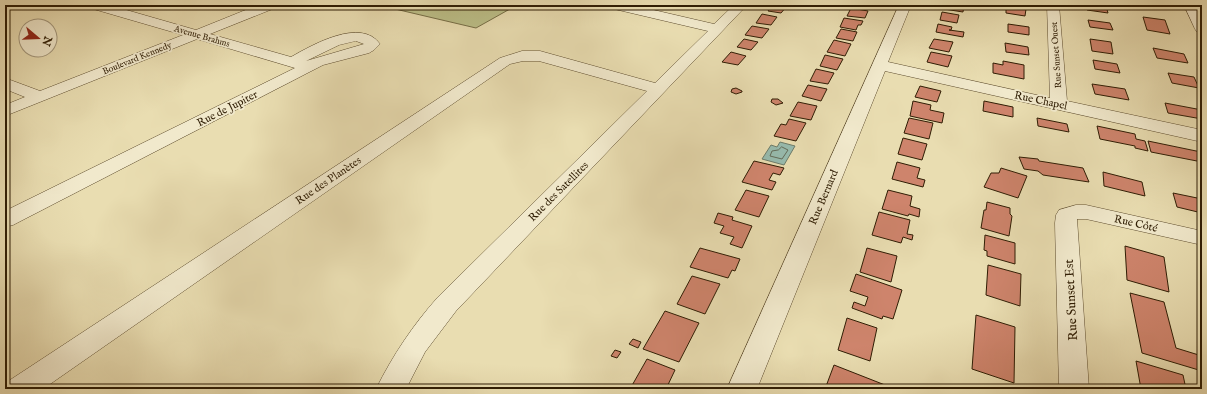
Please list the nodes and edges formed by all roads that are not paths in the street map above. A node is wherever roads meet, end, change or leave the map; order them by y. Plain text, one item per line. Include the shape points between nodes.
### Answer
1 (94, 5) edge
2 (270, 5) edge
3 (615, 5) edge
4 (741, 5) edge
5 (905, 5) edge
6 (1052, 5) edge
7 (1190, 5) edge
8 (718, 29) junction
9 (1202, 29) edge
10 (195, 34) junction
11 (301, 64) joint
12 (879, 65) junction
13 (5, 83) edge
14 (659, 89) junction
15 (40, 97) junction
16 (1059, 104) junction
17 (5, 111) edge
18 (1202, 136) edge
19 (1071, 213) joint
20 (5, 220) edge
21 (1202, 238) edge
22 (20, 389) edge
23 (391, 389) edge
24 (742, 389) edge
25 (1074, 389) edge

1 - 10 street, Avenue Brahms
2 - 10 street, Boulevard Kennedy
3 - 8 street
4 - 8 street, Rue des Satellites
5 - 12 street, Rue Bernard
6 - 16 street, Rue Sunset Ouest
7 - 9 street
8 - 14 street, Rue des Satellites
10 - 11 street, Avenue Brahms
10 - 15 street, Boulevard Kennedy
11 - 20 street, Rue de Jupiter
12 - 16 street, Rue Chapel
12 - 24 street, Rue Bernard
13 - 15 street
14 - 22 street, Rue des Planètes via 540,56 522,56 505,61
14 - 23 street, Rue des Satellites via 438,313 408,357
15 - 17 street, Boulevard Kennedy
16 - 18 street, Rue Chapel
19 - 21 street, Rue Côté via 1086,212
19 - 25 street, Rue Sunset Est via 1067,215 1066,223

